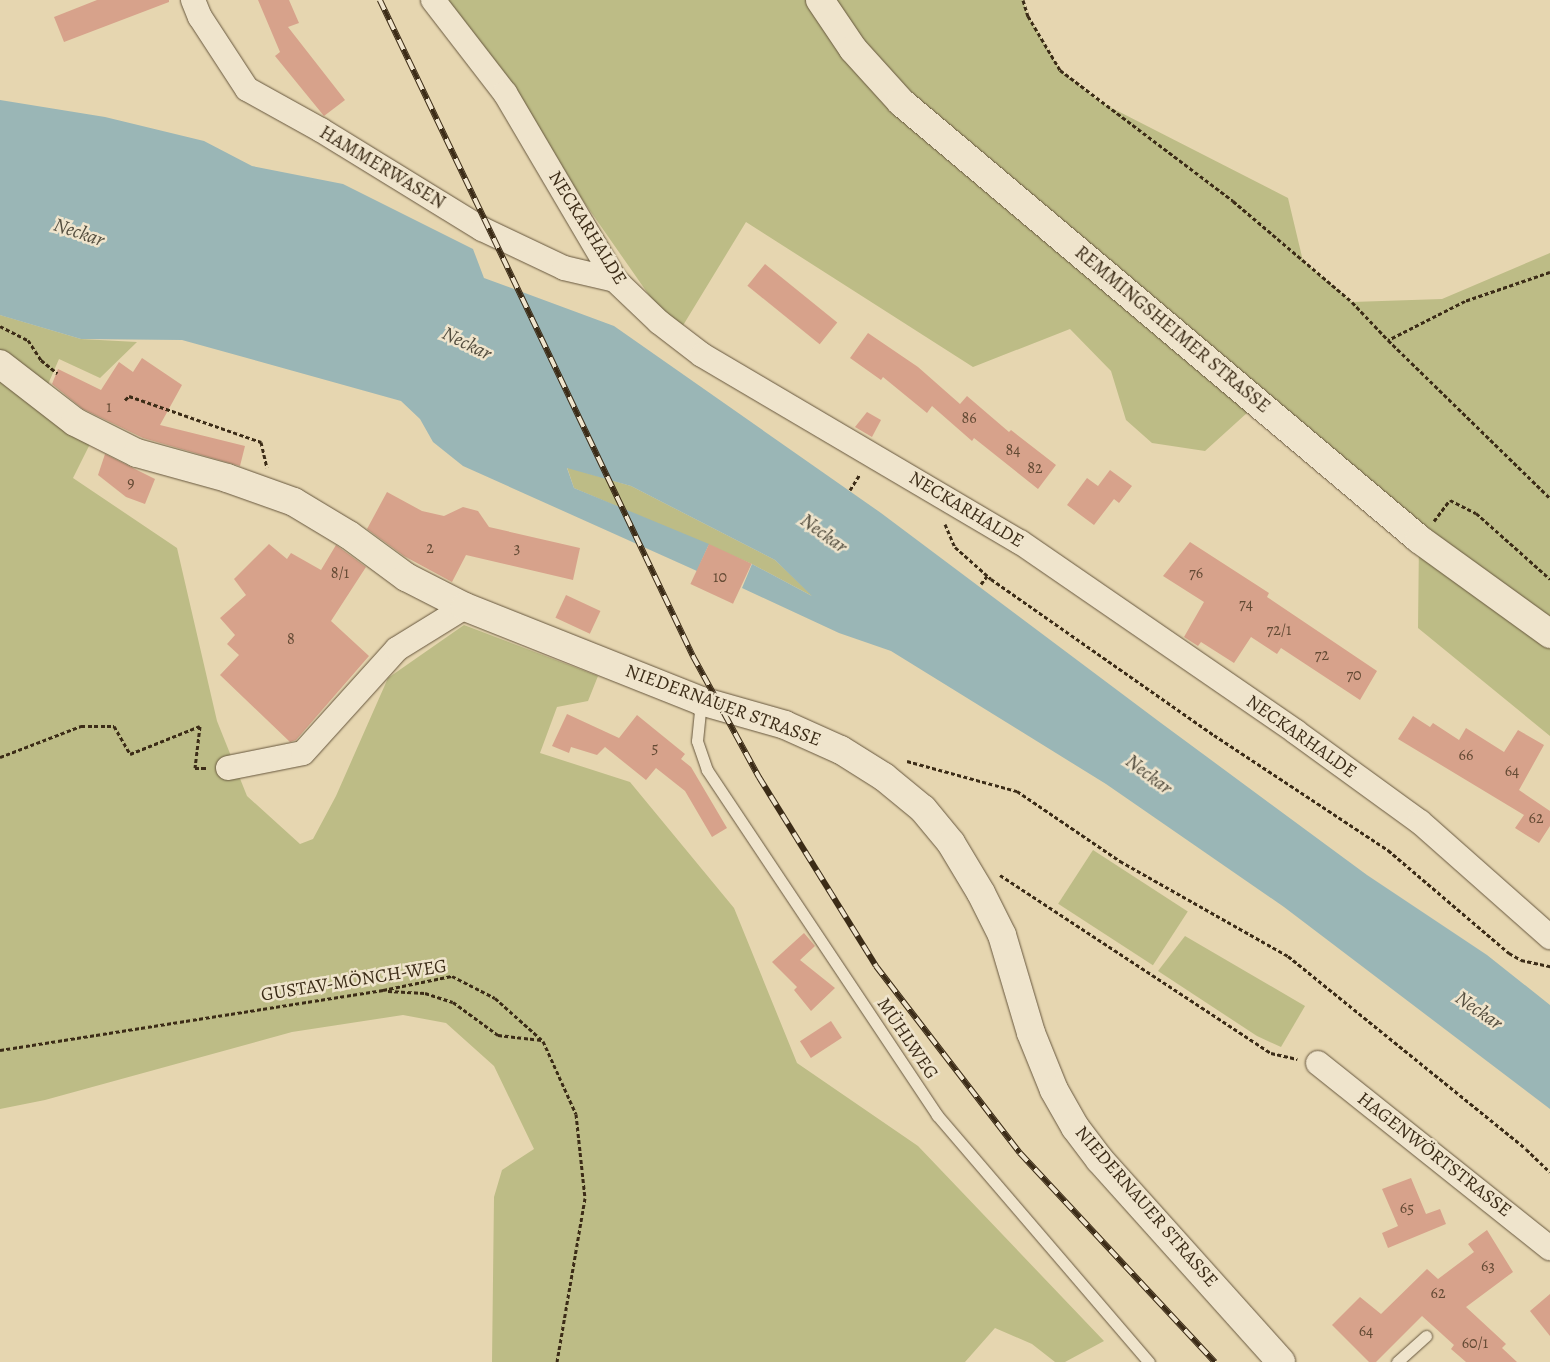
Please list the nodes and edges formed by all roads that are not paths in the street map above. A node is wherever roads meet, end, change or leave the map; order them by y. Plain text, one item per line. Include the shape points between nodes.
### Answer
1 (193, 0) edge
2 (433, 0) edge
3 (820, 0) edge
4 (615, 280) junction
5 (0, 364) edge
6 (465, 607) junction
7 (1550, 634) edge
8 (701, 701) junction
9 (228, 768) road end
10 (1550, 938) edge
11 (1318, 1063) road end
12 (1550, 1248) edge
13 (1426, 1336) dead end
14 (1149, 1362) edge
15 (1281, 1362) edge
16 (1397, 1362) edge

1 - 4 street, HAMMERWASEN via 200,17 247,89 321,130 482,229 564,268
2 - 4 street, NECKARHALDE via 505,93
3 - 7 main road, REMMINGSHEIMER STRASSE via 853,49 901,102 1419,539
4 - 10 street, NECKARHALDE via 659,322 702,355 1020,542 1335,760 1420,822
5 - 6 main road, NIEDERNAUER STRASSE via 75,422 137,453 227,478 294,502 349,535 406,577
6 - 8 main road, NIEDERNAUER STRASSE
6 - 9 street via 397,649 303,753
8 - 14 lane, MÜHLWEG via 697,741 707,770 937,1115
8 - 15 main road, NIEDERNAUER STRASSE via 785,725 841,750 884,777 923,809 951,842 1002,935 1031,1033 1054,1090 1075,1128
11 - 12 street, HAGENWÖRTSTRASSE
13 - 16 lane

